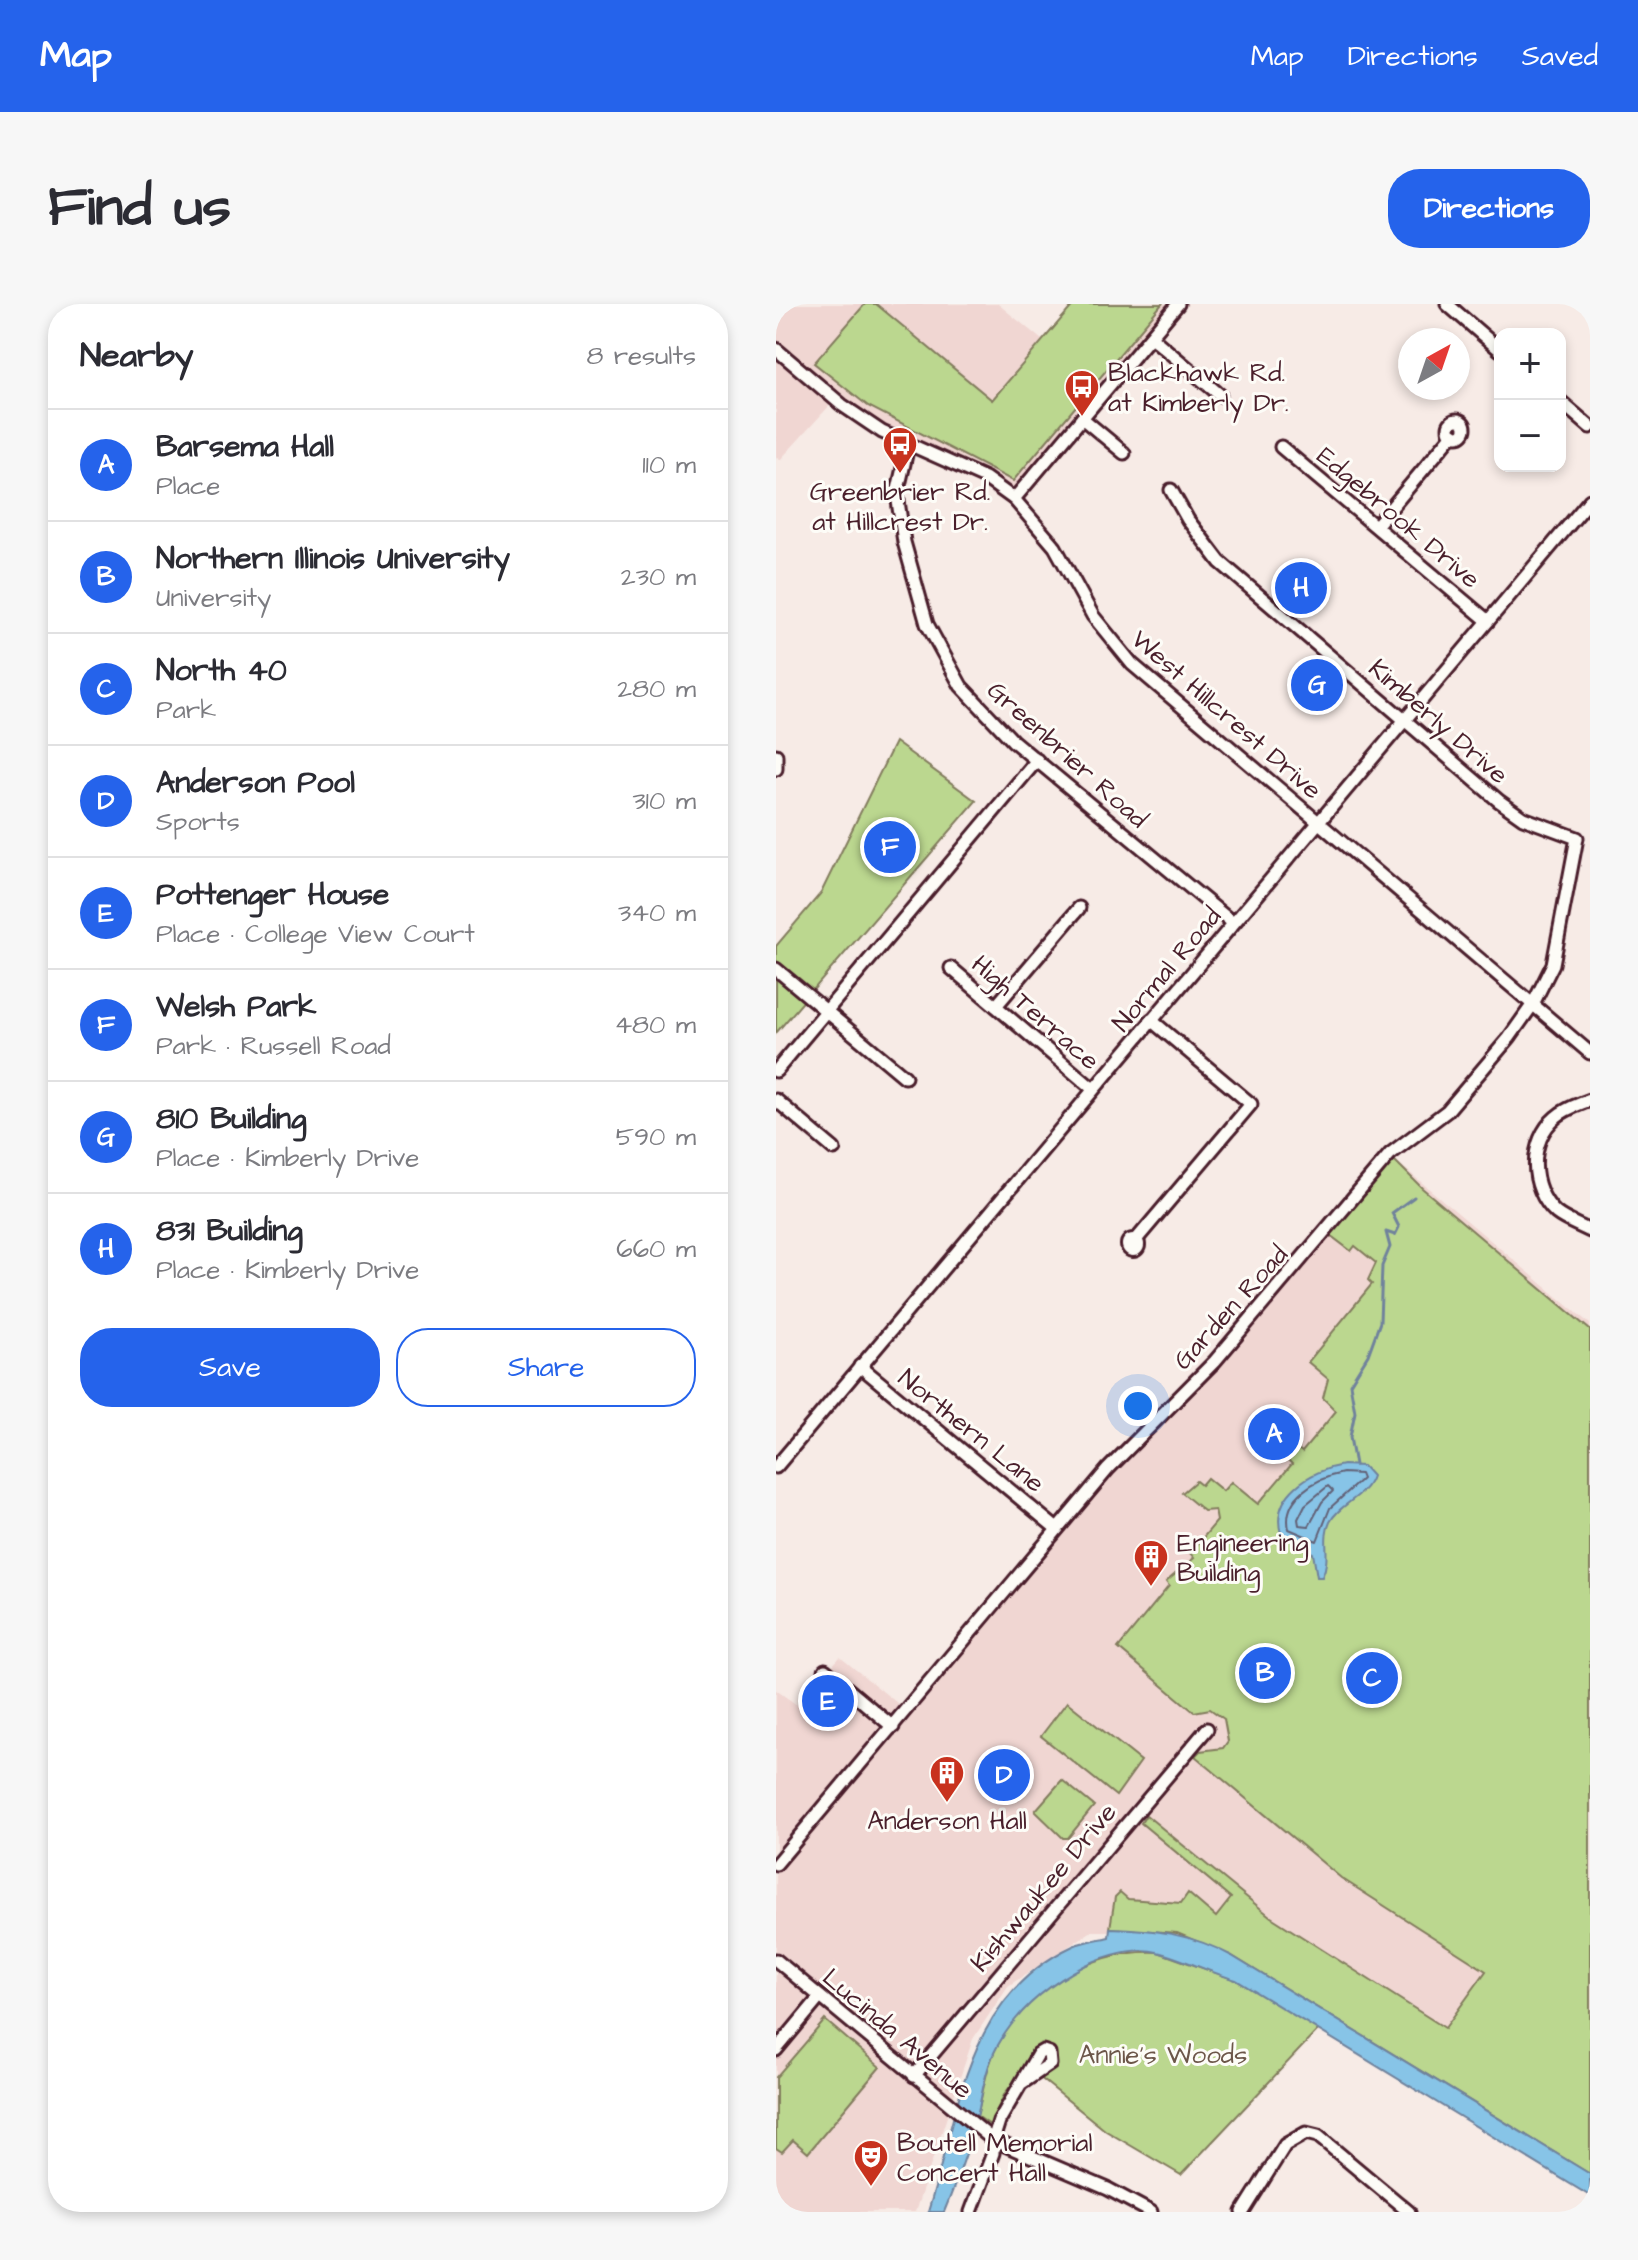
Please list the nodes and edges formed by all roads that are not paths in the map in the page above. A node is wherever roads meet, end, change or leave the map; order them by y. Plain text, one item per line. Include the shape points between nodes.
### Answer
1 (1178, 304) edge
2 (1447, 304) edge
3 (1151, 337) junction
4 (1494, 345) edge
5 (776, 349) edge
6 (1220, 395) dead end
7 (1566, 406) edge
8 (1082, 418) junction
9 (1590, 427) edge
10 (1453, 434) dead end
11 (908, 446) junction
12 (1281, 447) dead end
13 (1124, 453) dead end
14 (1171, 490) dead end
15 (1014, 499) junction
16 (1590, 500) edge
17 (1376, 526) junction
18 (1488, 621) junction
19 (1405, 720) junction
20 (776, 755) edge
21 (1037, 760) junction
22 (776, 769) edge
23 (1515, 813) joint
24 (1319, 824) junction
25 (1079, 908) dead end
26 (1233, 923) junction
27 (951, 968) dead end
28 (776, 969) edge
29 (1533, 1004) junction
30 (996, 1006) junction
31 (826, 1010) junction
32 (1151, 1020) junction
33 (1590, 1053) edge
34 (776, 1071) edge
35 (905, 1077) dead end
36 (1093, 1089) junction
37 (776, 1100) edge
38 (1590, 1100) edge
39 (834, 1149) dead end
40 (1590, 1231) edge
41 (1136, 1240) dead end
42 (860, 1366) junction
43 (776, 1467) edge
44 (1057, 1529) junction
45 (825, 1670) dead end
46 (893, 1727) junction
47 (1207, 1729) dead end
48 (776, 1864) edge
49 (776, 1960) edge
50 (820, 1997) junction
51 (776, 2050) edge
52 (914, 2076) junction
53 (1022, 2083) dead end
54 (993, 2140) junction
55 (971, 2212) edge
56 (1151, 2212) edge
57 (1243, 2212) edge
58 (1409, 2212) edge

1 - 3 street
2 - 4 street
3 - 6 street
3 - 8 street
5 - 11 street, West Hillcrest Drive via 842,405
7 - 9 street
8 - 13 street
8 - 15 street
10 - 17 street
11 - 15 street, West Hillcrest Drive via 975,473
11 - 21 street, Greenbrier Road via 898,505 927,624 976,705
12 - 17 street, Edgebrook Drive
14 - 19 street, Kimberly Drive via 1220,562
15 - 24 street, West Hillcrest Drive via 1055,547 1093,616 1132,664
16 - 18 street, Normal Road
17 - 18 street, Edgebrook Drive
18 - 19 street, Normal Road
19 - 23 street, Kimberly Drive
19 - 24 street, Normal Road
20 - 22 street
21 - 26 street, Greenbrier Road
21 - 31 street
23 - 29 street, Garden Road via 1577,838 1560,938
24 - 26 street, Normal Road
24 - 29 street, West Hillcrest Drive
25 - 30 street
26 - 32 street, Normal Road
27 - 30 street, High Terrace
28 - 31 street
29 - 33 street, West Hillcrest Drive
29 - 44 street, Garden Road via 1455,1102 1390,1154 1215,1361
30 - 36 street, High Terrace
31 - 34 street
31 - 35 street
32 - 36 street, Normal Road
32 - 41 street via 1251,1104
36 - 42 street, Normal Road
37 - 39 street
38 - 40 street via 1550,1123 1535,1159 1538,1185 1547,1202
42 - 43 street, Normal Road
42 - 44 street, Northern Lane
44 - 46 street, Garden Road
45 - 46 street
46 - 48 street, Garden Road
47 - 52 street, Kishwaukee Drive
49 - 50 street, Lucinda Avenue
50 - 51 street
50 - 52 street, Lucinda Avenue
52 - 54 street, Lucinda Avenue
53 - 54 street
54 - 55 street
54 - 56 street, Lucinda Avenue
57 - 58 street via 1285,2145 1306,2133 1318,2136

